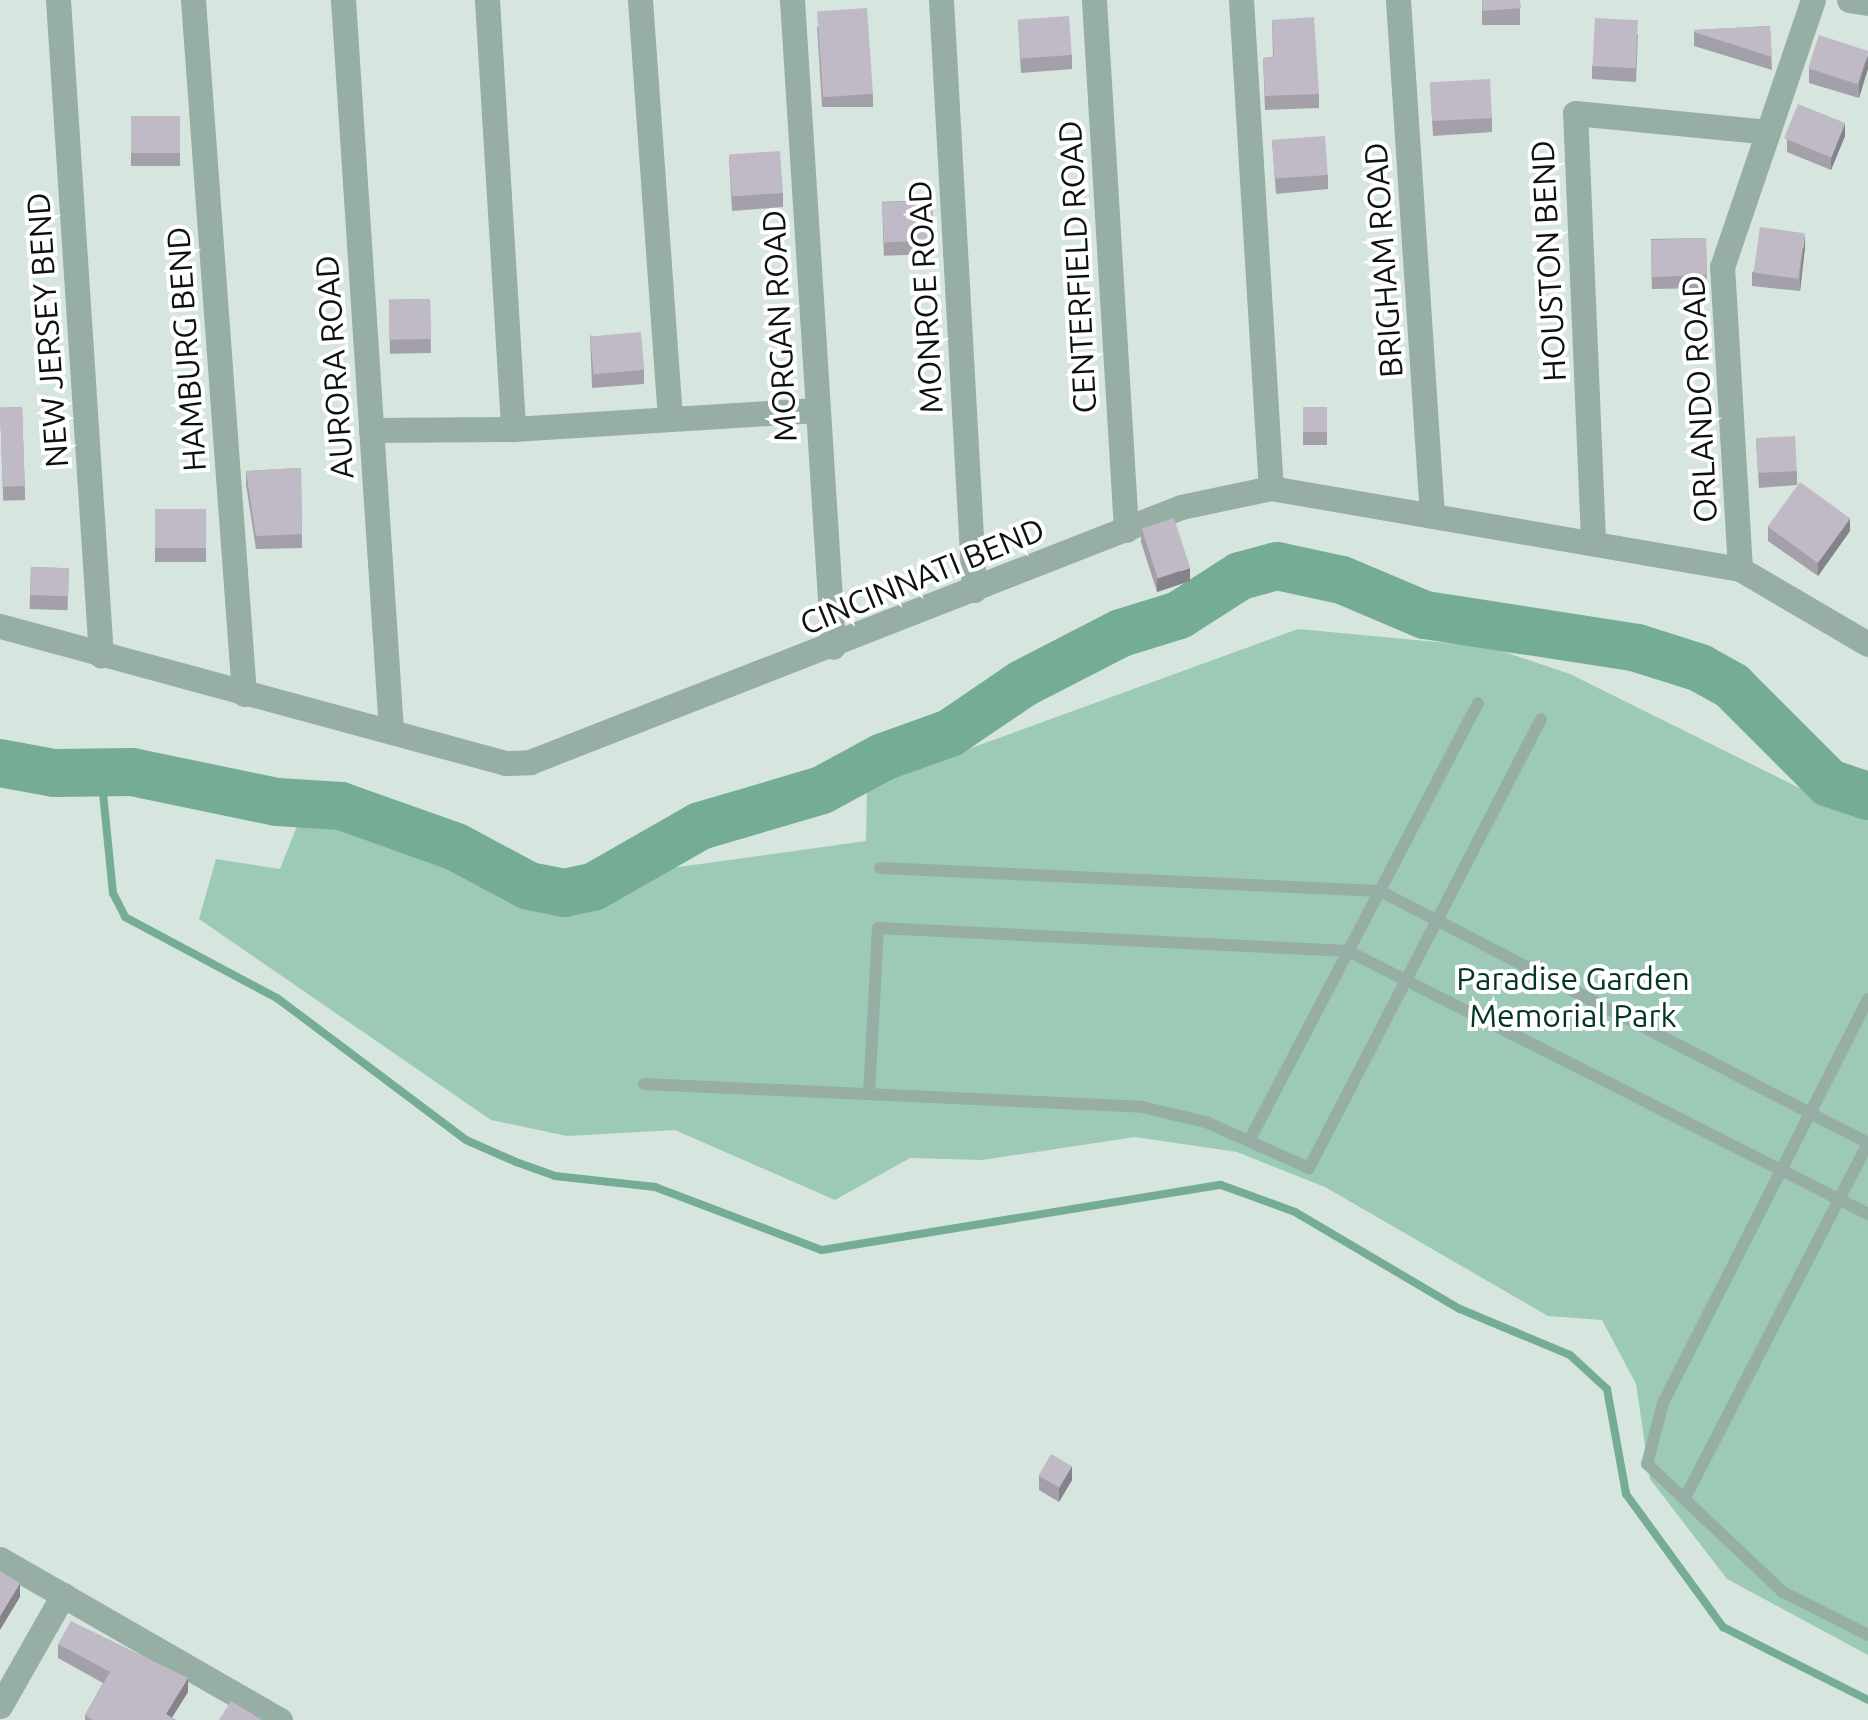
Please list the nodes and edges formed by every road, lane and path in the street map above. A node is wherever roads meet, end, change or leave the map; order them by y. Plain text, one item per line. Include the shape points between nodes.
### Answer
1 (58, 0) edge
2 (193, 0) edge
3 (343, 0) edge
4 (487, 0) edge
5 (640, 0) edge
6 (792, 0) edge
7 (941, 0) edge
8 (1094, 0) edge
9 (1241, 0) edge
10 (1398, 0) edge
11 (1813, 0) edge
12 (1848, 0) edge
13 (1868, 3) edge
14 (1768, 132) junction
15 (816, 410) junction
16 (670, 419) junction
17 (512, 429) junction
18 (371, 430) junction
19 (1271, 488) junction
20 (1432, 516) junction
21 (1126, 530) junction
22 (1594, 540) junction
23 (1740, 568) junction
24 (974, 590) junction
25 (0, 626) edge
26 (1868, 644) edge
27 (832, 647) junction
28 (101, 656) junction
29 (244, 694) junction
30 (1478, 702) dead end
31 (1541, 718) dead end
32 (391, 730) junction
33 (880, 868) dead end
34 (1380, 891) junction
35 (1437, 921) junction
36 (1348, 951) junction
37 (1408, 978) junction
38 (1868, 999) edge
39 (644, 1084) dead end
40 (869, 1094) junction
41 (1810, 1114) junction
42 (1249, 1140) junction
43 (1868, 1144) edge
44 (1782, 1170) junction
45 (1840, 1200) junction
46 (1868, 1214) edge
47 (1686, 1496) junction
48 (0, 1559) edge
49 (63, 1595) junction
50 (1868, 1636) edge
51 (0, 1706) edge
52 (0, 1714) edge
53 (10, 1720) edge
54 (280, 1720) edge

1 - 28 street, NEW JERSEY BEND
2 - 29 street, HAMBURG BEND
3 - 18 street, AURORA ROAD
4 - 17 street
5 - 16 street
6 - 15 street, MORGAN ROAD
7 - 24 street, MONROE ROAD
8 - 21 street, CENTERFIELD ROAD
9 - 19 street
10 - 20 street, BRIGHAM ROAD
11 - 14 street, ORLANDO ROAD
12 - 13 street
14 - 22 street, HOUSTON BEND via 1575,113
14 - 23 street, ORLANDO ROAD via 1722,278
15 - 16 street
15 - 27 street, MORGAN ROAD
16 - 17 street
17 - 18 street
18 - 32 street, AURORA ROAD
19 - 20 street, CINCINNATI BEND
19 - 21 street, CINCINNATI BEND via 1198,502
20 - 22 street, CINCINNATI BEND
21 - 24 street, CINCINNATI BEND
22 - 23 street, CINCINNATI BEND
23 - 26 street, CINCINNATI BEND
24 - 27 street, CINCINNATI BEND
25 - 28 street, CINCINNATI BEND
27 - 32 street, CINCINNATI BEND via 530,762 506,763
28 - 29 street, CINCINNATI BEND
29 - 32 street, CINCINNATI BEND
30 - 34 lane
31 - 35 lane
33 - 34 lane
34 - 35 lane
34 - 36 lane
35 - 37 lane
35 - 41 lane
36 - 37 lane
36 - 40 lane via 878,928
36 - 42 lane
37 - 42 lane via 1310,1168
37 - 44 lane
38 - 41 lane
39 - 40 lane
40 - 42 lane via 1142,1107
41 - 43 lane
41 - 44 lane
43 - 45 lane
44 - 45 lane
44 - 47 lane via 1664,1402 1647,1464
45 - 46 lane
45 - 47 lane
47 - 50 lane via 1746,1563 1783,1592
48 - 49 street
49 - 51 street
49 - 54 street
52 - 53 street

